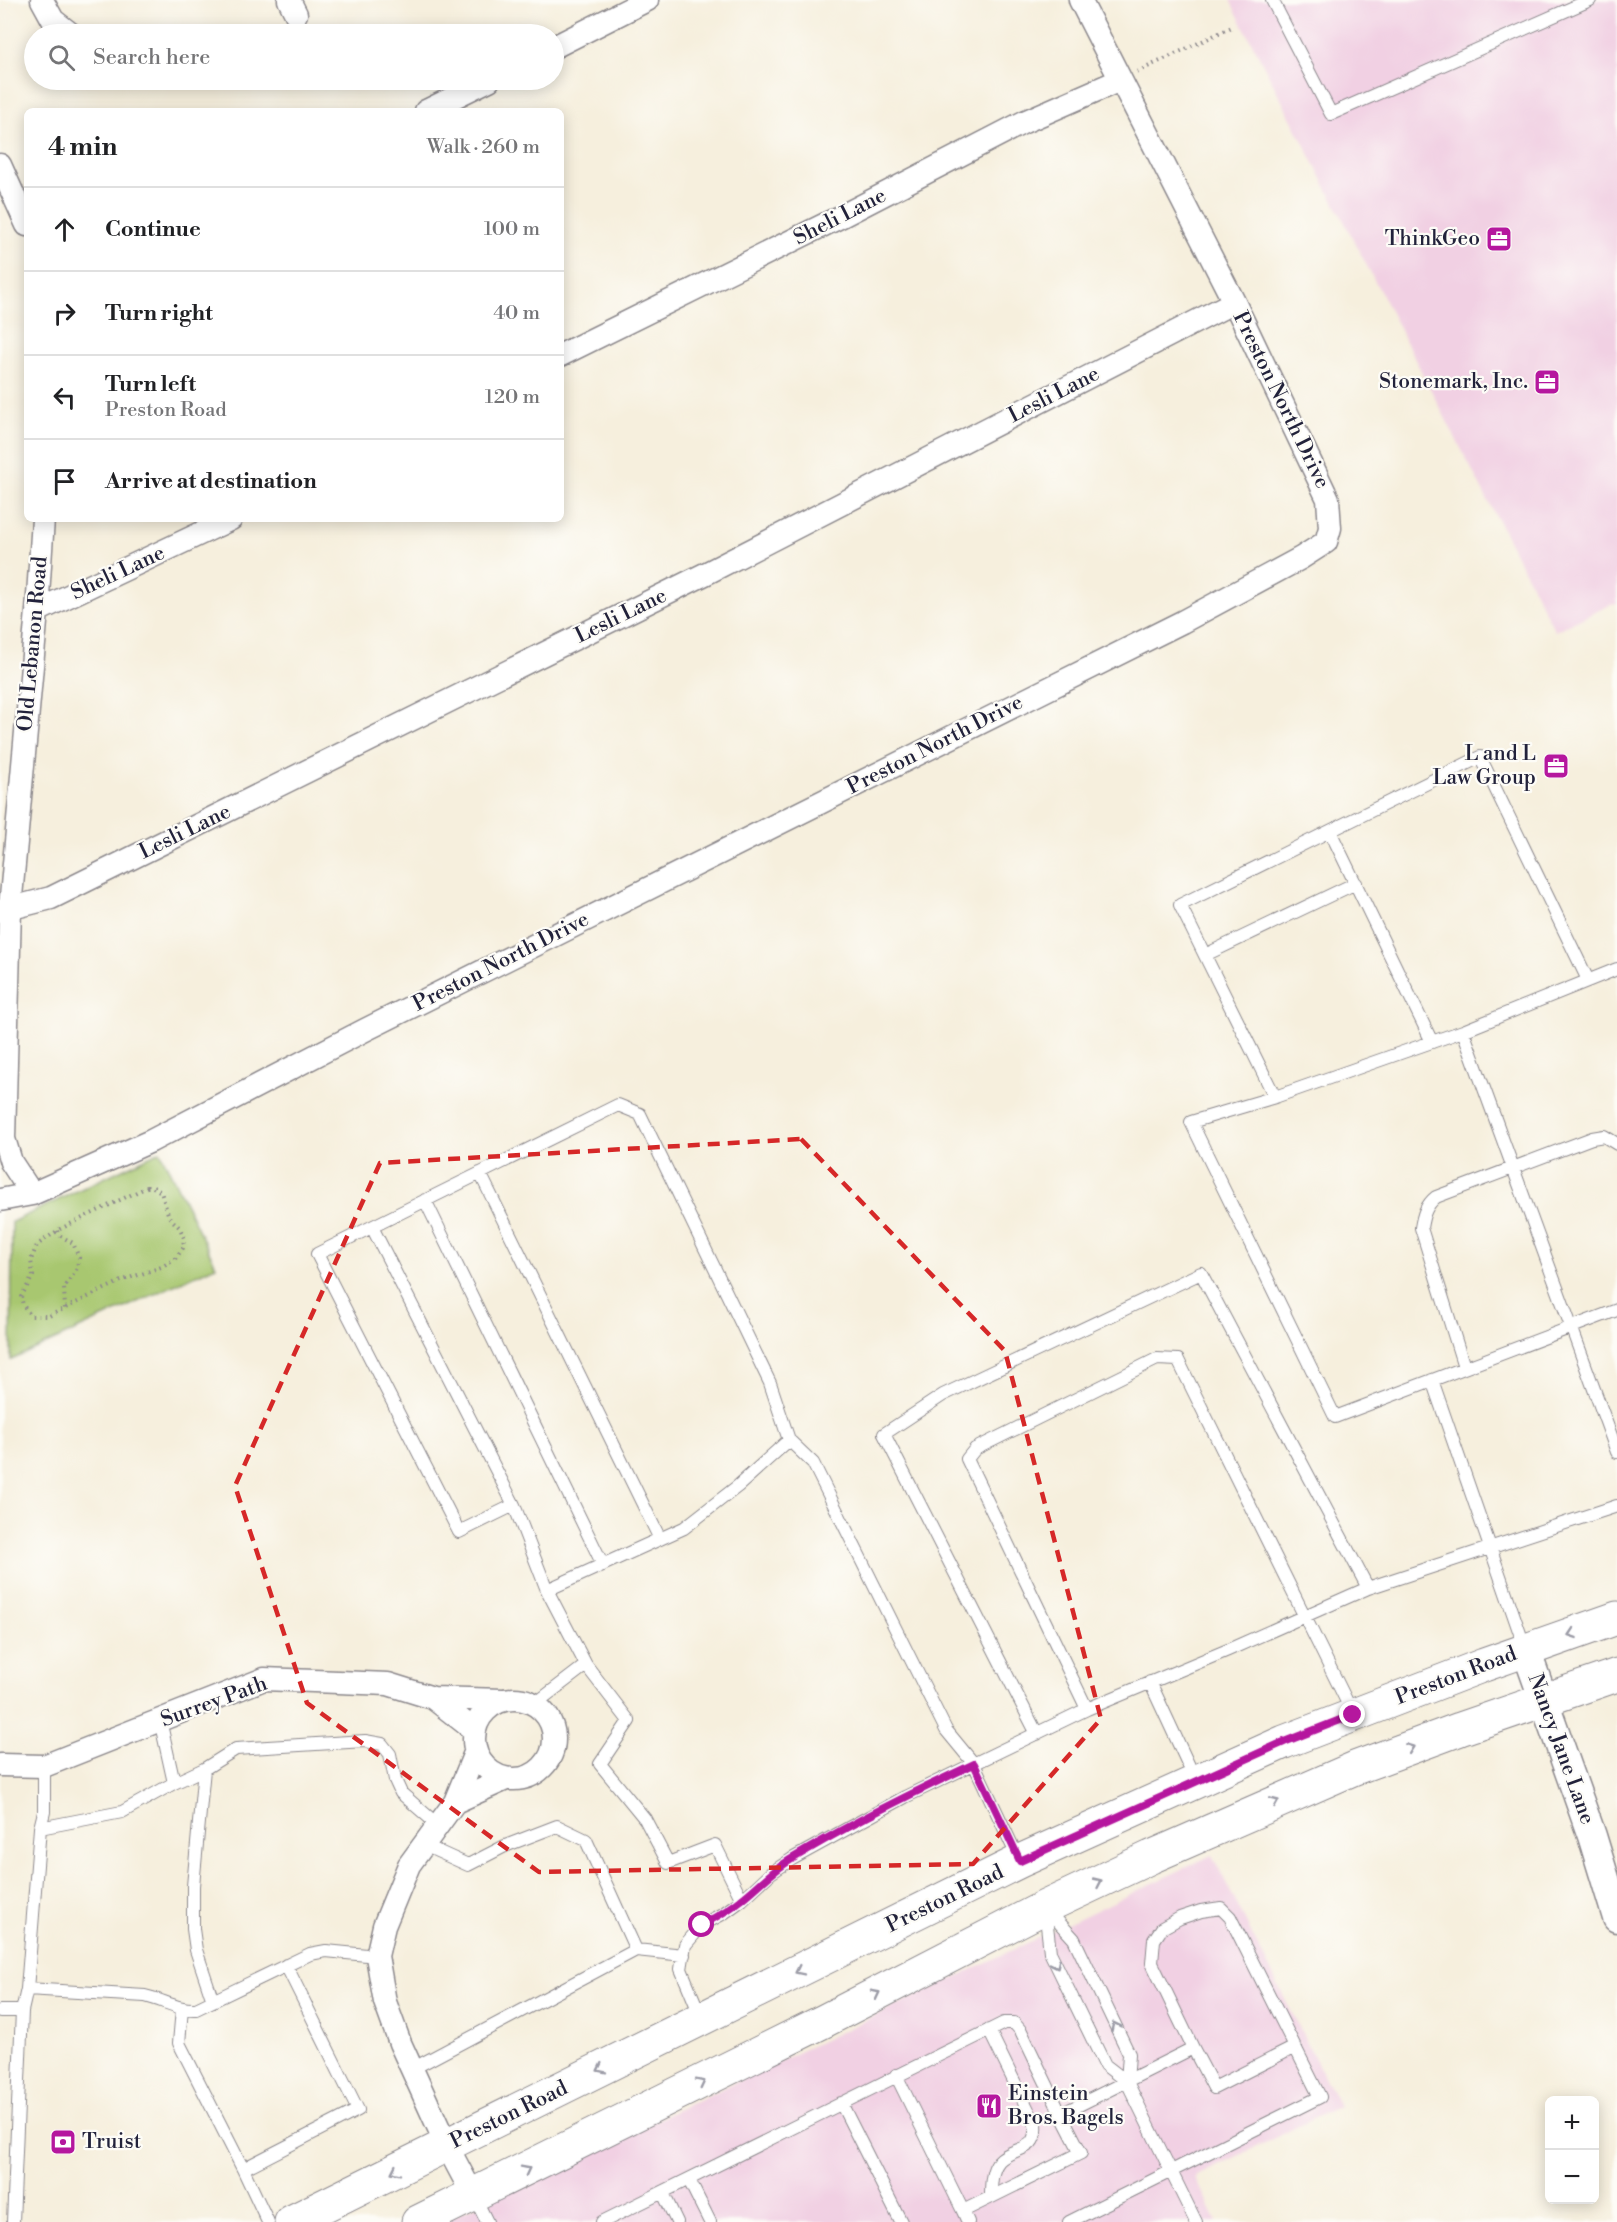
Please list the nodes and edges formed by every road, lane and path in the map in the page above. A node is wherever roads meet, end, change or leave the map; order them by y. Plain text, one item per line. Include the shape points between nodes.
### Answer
1 (42, 0) edge
2 (647, 0) edge
3 (1080, 0) edge
4 (1272, 0) edge
5 (1590, 0) edge
6 (1568, 4) edge
7 (58, 24) edge
8 (1234, 27) dead end
9 (564, 42) edge
10 (1120, 80) junction
11 (469, 90) edge
12 (432, 108) edge
13 (0, 165) edge
14 (24, 218) edge
15 (1233, 303) junction
16 (564, 354) edge
17 (43, 522) edge
18 (225, 522) edge
19 (38, 610) junction
20 (1330, 831) junction
21 (1356, 883) junction
22 (5, 910) edge
23 (1205, 955) junction
24 (1617, 969) edge
25 (1588, 980) junction
26 (1463, 1031) junction
27 (1432, 1042) junction
28 (1275, 1097) junction
29 (1617, 1144) edge
30 (1514, 1168) junction
31 (480, 1173) junction
32 (32, 1194) junction
33 (0, 1200) edge
34 (425, 1200) junction
35 (372, 1227) junction
36 (57, 1231) junction
37 (65, 1309) junction
38 (1617, 1310) edge
39 (1572, 1327) junction
40 (1464, 1367) junction
41 (1432, 1380) junction
42 (789, 1440) junction
43 (1617, 1452) edge
44 (514, 1505) junction
45 (1617, 1506) edge
46 (660, 1539) junction
47 (1491, 1546) junction
48 (603, 1565) junction
49 (1368, 1588) junction
50 (547, 1590) junction
51 (1305, 1616) junction
52 (1617, 1618) edge
53 (1526, 1650) junction
54 (586, 1665) junction
55 (1617, 1676) edge
56 (1150, 1682) junction
57 (433, 1698) junction
58 (503, 1700) junction
59 (1543, 1700) junction
60 (535, 1704) junction
61 (1087, 1709) junction
62 (1353, 1715) junction
63 (160, 1720) junction
64 (474, 1730) junction
65 (1037, 1734) junction
66 (475, 1753) junction
67 (974, 1764) junction
68 (0, 1765) edge
69 (44, 1766) junction
70 (204, 1769) junction
71 (506, 1779) junction
72 (1197, 1782) junction
73 (174, 1783) junction
74 (455, 1802) junction
75 (439, 1826) junction
76 (40, 1828) junction
77 (424, 1845) junction
78 (1020, 1861) junction
79 (742, 1900) junction
80 (1044, 1907) junction
81 (1617, 1918) edge
82 (636, 1950) junction
83 (684, 1955) junction
84 (377, 1956) junction
85 (286, 1965) junction
86 (27, 1989) junction
87 (213, 2001) junction
88 (182, 2009) junction
89 (0, 2011) edge
90 (22, 2011) junction
91 (702, 2019) junction
92 (989, 2030) junction
93 (1295, 2047) junction
94 (1193, 2048) junction
95 (412, 2069) junction
96 (896, 2075) junction
97 (1127, 2082) junction
98 (841, 2103) junction
99 (1061, 2114) junction
100 (447, 2146) junction
101 (243, 2169) junction
102 (1171, 2171) junction
103 (689, 2180) junction
104 (663, 2193) junction
105 (991, 2197) junction
106 (480, 2209) edge
107 (965, 2216) edge
108 (13, 2222) edge
109 (268, 2222) edge
110 (291, 2222) edge
111 (418, 2222) edge
112 (602, 2222) edge
113 (677, 2222) edge
114 (710, 2222) edge
115 (901, 2222) edge
116 (1069, 2222) edge
117 (1196, 2222) edge

1 - 7 street
2 - 9 street
3 - 10 street, Preston North Drive
4 - 6 lane via 1331,114
5 - 6 lane
8 - 10 path
10 - 15 street, Preston North Drive
10 - 16 street, Sheli Lane via 1023,122
11 - 12 street
13 - 14 street
15 - 22 street, Lesli Lane via 705,574 51,898
15 - 32 street, Preston North Drive via 1328,499 1330,528 1326,542 1182,622 365,1030 152,1141
17 - 19 street, Old Lebanon Road
18 - 19 street, Sheli Lane
19 - 22 street, Old Lebanon Road
20 - 21 lane
20 - 23 lane via 1180,905
20 - 25 lane via 1480,757
21 - 23 lane
21 - 27 lane
22 - 32 street, Old Lebanon Road via 4,1139 11,1162
23 - 28 lane
24 - 25 lane
25 - 26 lane
26 - 27 lane
26 - 30 lane
27 - 28 lane
28 - 41 lane via 1191,1122 1335,1416
29 - 30 lane via 1604,1136 1592,1138
30 - 39 lane
30 - 40 lane via 1436,1197 1424,1214 1421,1228
31 - 34 lane
31 - 42 lane via 618,1105 640,1114 770,1383
31 - 46 lane
32 - 33 street, Preston North Drive
34 - 35 lane
34 - 48 lane
35 - 44 lane
35 - 44 lane via 317,1254 459,1532
36 - 37 path via 73,1243 79,1258 76,1272 64,1287
36 - 37 path via 37,1245 31,1260 33,1276 21,1297 31,1316 49,1316
36 - 37 path via 147,1187 161,1192 170,1217 184,1238 179,1254 161,1268 121,1281
38 - 39 lane
39 - 40 lane
39 - 43 lane
40 - 41 lane
41 - 47 lane
42 - 46 lane via 684,1528
42 - 67 lane via 813,1463 946,1730
44 - 50 lane
45 - 47 lane
46 - 48 lane
47 - 49 lane
47 - 53 lane
48 - 50 lane
49 - 51 lane
49 - 65 lane via 1202,1273 943,1395 884,1434
50 - 54 lane
51 - 56 lane
51 - 61 lane via 1178,1360 1157,1359 975,1449 967,1459
51 - 62 lane
52 -> 53 main road, Preston Road
53 - 59 street, Nancy Jane Lane
53 - 62 main road, Preston Road
54 - 60 lane
54 - 79 lane via 629,1721 600,1764 645,1819 668,1863 715,1845
55 - 59 main road
56 - 61 lane
56 - 72 lane
57 - 58 street, Surrey Path
57 - 63 street, Surrey Path via 388,1684 264,1679
57 - 64 street, Surrey Path
58 - 60 street, Surrey Path via 519,1698
58 - 64 street via 489,1707
80 -> 59 main road via 1355,1768
59 - 81 street, Nancy Jane Lane
60 - 71 street via 548,1717 555,1735 552,1754 533,1774
61 - 65 lane
62 - 72 main road, Preston Road
63 - 69 street, Surrey Path
63 - 73 lane
64 - 66 street
65 - 67 lane
66 - 71 street via 489,1771
66 - 74 street
67 - 78 lane
67 - 79 lane via 792,1859
68 - 69 street, Surrey Path
69 - 76 lane
70 - 73 lane
70 - 75 lane via 236,1749 365,1741 382,1744 390,1754 401,1793
70 - 87 lane via 193,1929
71 - 74 street
72 - 78 main road, Preston Road
73 - 76 lane via 122,1812
74 - 75 street
75 - 77 street
76 - 86 lane
77 - 82 lane via 468,1865 557,1826 586,1840
77 - 84 street via 409,1865 384,1926
78 - 80 main road
78 -> 91 main road, Preston Road
79 - 83 lane via 702,1925 685,1946
80 -> 97 lane via 1050,1952 1105,2065
97 -> 80 lane via 1129,2054 1124,2043 1074,1939
106 -> 80 main road via 824,2021
82 - 83 lane
82 - 95 lane
83 - 91 lane via 681,1969
84 - 85 lane via 326,1951
84 - 95 street via 385,2002
85 - 87 lane
85 - 101 lane via 358,2110
86 - 88 lane via 145,1996
86 - 90 lane
87 - 88 lane via 196,2009
88 - 101 lane via 178,2043
89 - 90 lane
90 - 108 lane
91 -> 100 main road, Preston Road
92 - 96 lane
92 - 99 lane via 1014,2023 1021,2031
92 - 105 lane via 1035,2124 1036,2135 1033,2141 999,2161 992,2178
93 - 94 lane via 1214,2088
93 - 94 lane via 1230,1917 1221,1908 1180,1918 1162,1928 1154,1940 1152,1963
93 - 102 lane via 1320,2097
94 - 97 lane
95 - 100 street
96 - 98 lane
96 - 107 lane
97 - 99 lane
97 - 102 lane
98 - 103 lane
98 - 115 lane
99 - 105 lane via 1081,2153
100 - 106 street
100 -> 110 main road, Preston Road
101 - 109 lane
102 - 116 lane
102 - 117 lane
103 - 104 lane
103 - 114 lane
104 - 112 lane
104 - 113 lane
105 - 107 lane
106 - 111 main road

